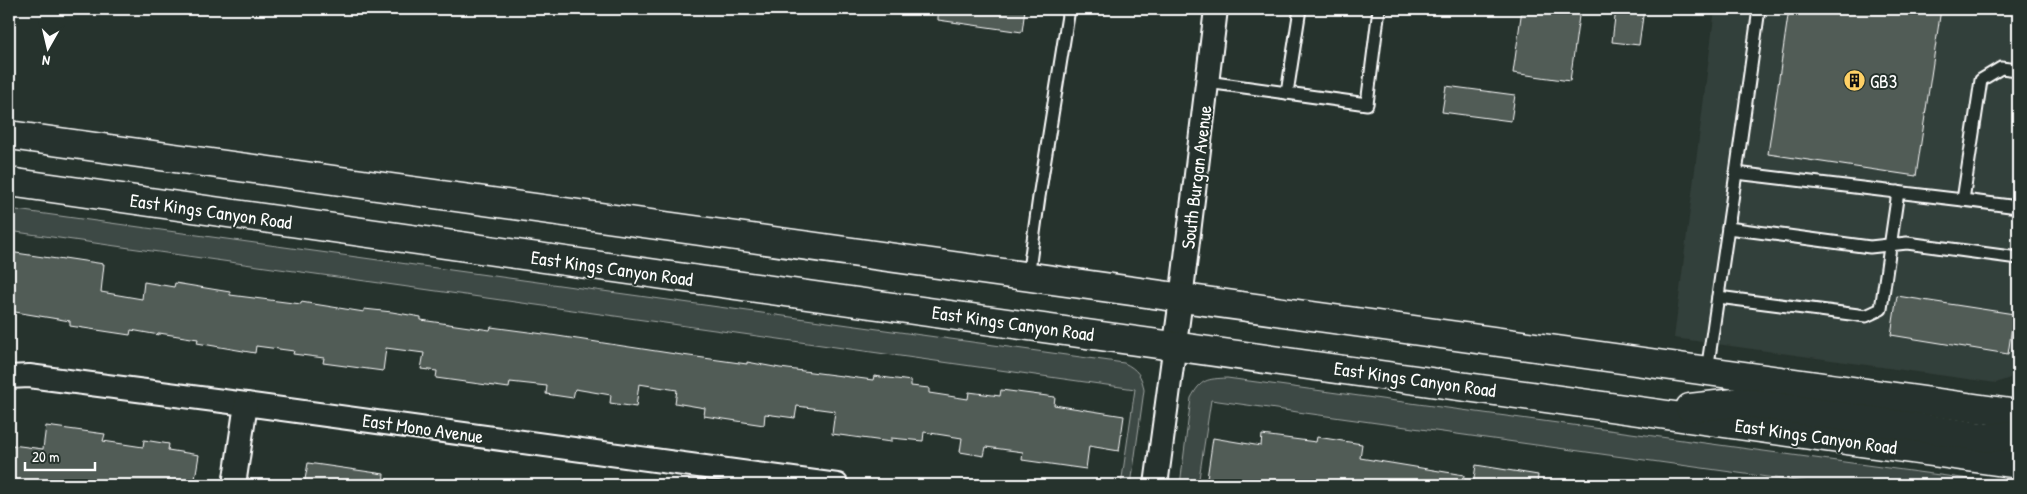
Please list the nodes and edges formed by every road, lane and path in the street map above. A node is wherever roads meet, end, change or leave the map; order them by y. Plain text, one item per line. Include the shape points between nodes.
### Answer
1 (1069, 9) edge
2 (1213, 9) edge
3 (1300, 9) edge
4 (1379, 9) edge
5 (1759, 9) edge
6 (2018, 70) edge
7 (1207, 82) junction
8 (1287, 93) junction
9 (9, 135) edge
10 (1736, 173) junction
11 (9, 182) edge
12 (1898, 192) junction
13 (1963, 200) junction
14 (2018, 207) edge
15 (1728, 228) junction
16 (1891, 244) junction
17 (2018, 258) edge
18 (1028, 277) junction
19 (1718, 297) junction
20 (1181, 299) junction
21 (1175, 346) junction
22 (1707, 371) junction
23 (9, 377) edge
24 (246, 404) junction
25 (1654, 413) junction
26 (2018, 414) edge
27 (2018, 434) edge
28 (2018, 464) edge
29 (234, 485) edge
30 (837, 485) edge
31 (1156, 485) edge

1 - 18 lane
2 - 7 street, South Burgan Avenue
3 - 8 lane
4 - 8 lane via 1366,104
5 - 10 lane
6 - 13 lane via 2001,68 1981,80
7 - 8 lane
7 - 20 street, South Burgan Avenue
9 - 18 main road
10 - 12 lane
10 - 15 lane
11 - 21 main road, East Kings Canyon Road
12 - 13 lane
12 - 16 lane
13 - 14 lane
15 - 16 lane via 1870,247
15 - 19 lane
16 - 17 lane via 1907,243
16 - 19 lane via 1881,308 1866,316
18 - 20 main road
19 - 22 lane
20 - 21 street, South Burgan Avenue
20 - 22 main road
21 - 25 main road, East Kings Canyon Road
21 - 31 street, South Burgan Avenue
22 - 26 main road
23 - 24 street, East Mono Avenue via 30,376
24 - 29 street
24 - 30 street, East Mono Avenue
25 - 27 main road via 1743,402 1990,438
25 - 28 main road, East Kings Canyon Road

